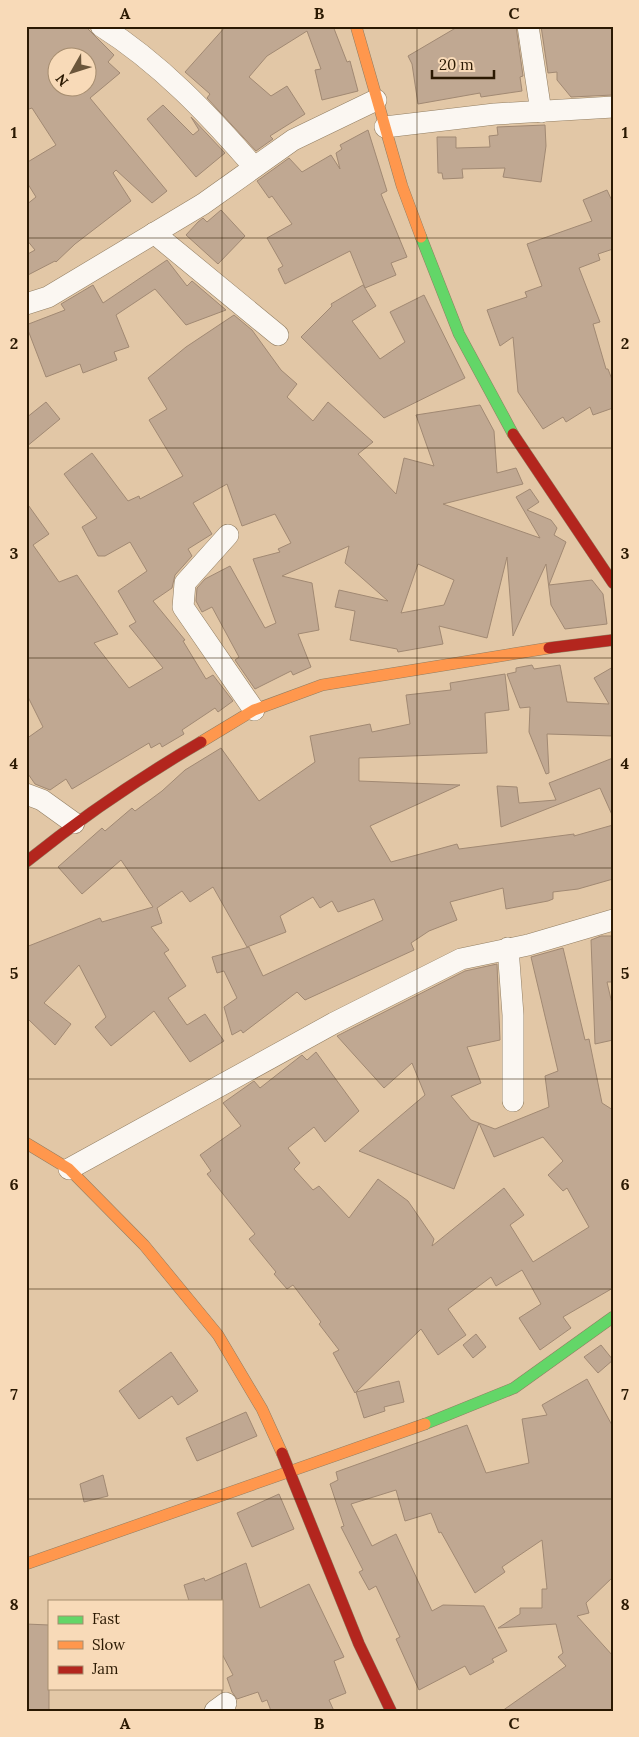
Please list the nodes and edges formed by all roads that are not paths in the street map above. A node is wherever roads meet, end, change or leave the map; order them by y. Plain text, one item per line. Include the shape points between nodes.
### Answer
1 (101, 26) edge
2 (356, 26) edge
3 (528, 26) edge
4 (376, 100) junction
5 (613, 107) edge
6 (541, 112) junction
7 (385, 127) junction
8 (254, 167) junction
9 (154, 233) junction
10 (26, 304) edge
11 (278, 335) dead end
12 (228, 534) dead end
13 (613, 583) edge
14 (613, 640) edge
15 (254, 710) junction
16 (26, 794) edge
17 (74, 823) junction
18 (26, 862) edge
19 (613, 920) edge
20 (508, 948) junction
21 (513, 1101) dead end
22 (26, 1143) edge
23 (69, 1169) junction
24 (613, 1317) edge
25 (290, 1471) junction
26 (26, 1564) edge
27 (391, 1711) edge

1 - 8 street via 133,46 206,113
2 - 4 street
3 - 6 street
4 - 7 street
4 - 8 street via 293,140
5 - 6 street
6 - 7 street
7 - 13 street via 402,186 459,334 517,441
8 - 9 street via 203,204
9 - 10 street via 48,297
9 - 11 street
12 - 15 street via 185,583 183,607
14 - 15 street via 530,650 322,685
15 - 17 street via 130,784
16 - 17 street via 42,800
17 - 18 street
19 - 20 street
20 - 21 street via 513,1015
20 - 23 street via 460,959 334,1023
22 - 23 street
23 - 25 street via 144,1245 218,1335 262,1410
24 - 25 street via 514,1388 446,1416
25 - 26 street
25 - 27 street via 359,1644

